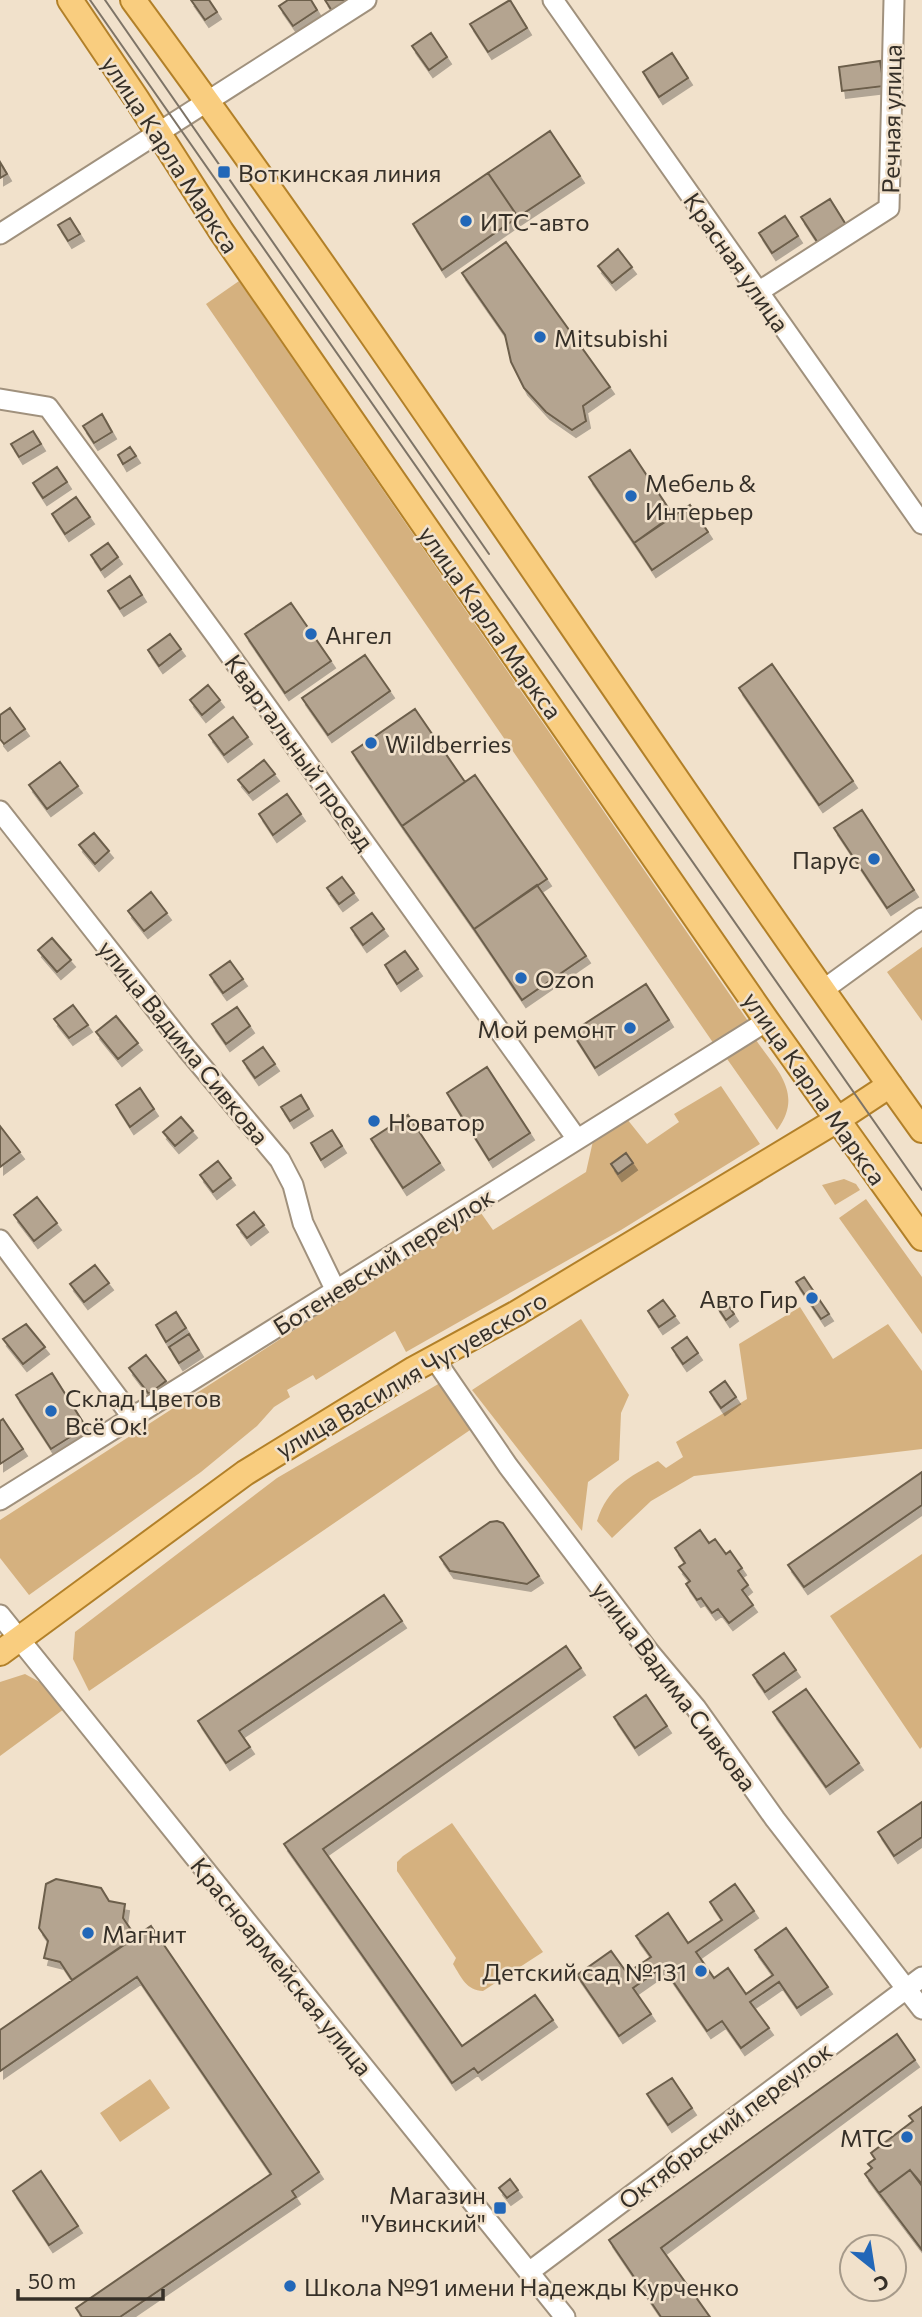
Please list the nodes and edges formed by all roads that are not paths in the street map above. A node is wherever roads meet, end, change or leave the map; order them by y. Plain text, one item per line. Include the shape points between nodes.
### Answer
1 (70, 0) edge
2 (133, 0) edge
3 (366, 0) edge
4 (553, 0) edge
5 (894, 0) edge
6 (208, 102) junction
7 (159, 134) junction
8 (0, 234) edge
9 (758, 292) junction
10 (0, 399) edge
11 (922, 524) edge
12 (0, 811) edge
13 (922, 918) edge
14 (823, 990) junction
15 (767, 1021) junction
16 (890, 1085) junction
17 (837, 1120) junction
18 (922, 1130) edge
19 (578, 1139) junction
20 (922, 1238) edge
21 (0, 1240) edge
22 (335, 1291) junction
23 (434, 1358) junction
24 (133, 1418) junction
25 (0, 1500) edge
26 (0, 1615) edge
27 (10, 1645) edge
28 (914, 1983) edge
29 (922, 2009) edge
30 (529, 2273) junction
31 (565, 2317) edge

1 - 7 main road, улица Карла Маркса
2 - 6 main road
3 - 6 street
4 - 9 street, Красная улица
5 - 9 street, Речная улица via 889,208
6 - 7 street
6 - 14 main road
7 - 8 street
7 - 15 main road, улица Карла Маркса via 221,231
9 - 11 street, Красная улица
10 - 19 street, Квартальный проезд via 48,407
12 - 22 street, улица Вадима Сивкова via 280,1160
13 - 14 street
14 - 16 main road
15 - 17 main road, улица Карла Маркса
15 - 19 street, Ботеневский переулок
16 - 17 main road, улица Василия Чугуевского
16 - 18 main road
17 - 20 main road, улица Карла Маркса
17 - 23 main road, улица Василия Чугуевского
19 - 22 street, Ботеневский переулок
21 - 24 street
22 - 24 street, Ботеневский переулок
23 - 27 main road, улица Василия Чугуевского via 245,1473
23 - 28 street, улица Вадима Сивкова via 508,1466 696,1708 775,1819
24 - 25 street, Ботеневский переулок
26 - 27 street, Красноармейская улица
27 - 30 street, Красноармейская улица
28 - 29 street, улица Вадима Сивкова
28 - 30 street, Октябрьский переулок
30 - 31 street, Красноармейская улица

